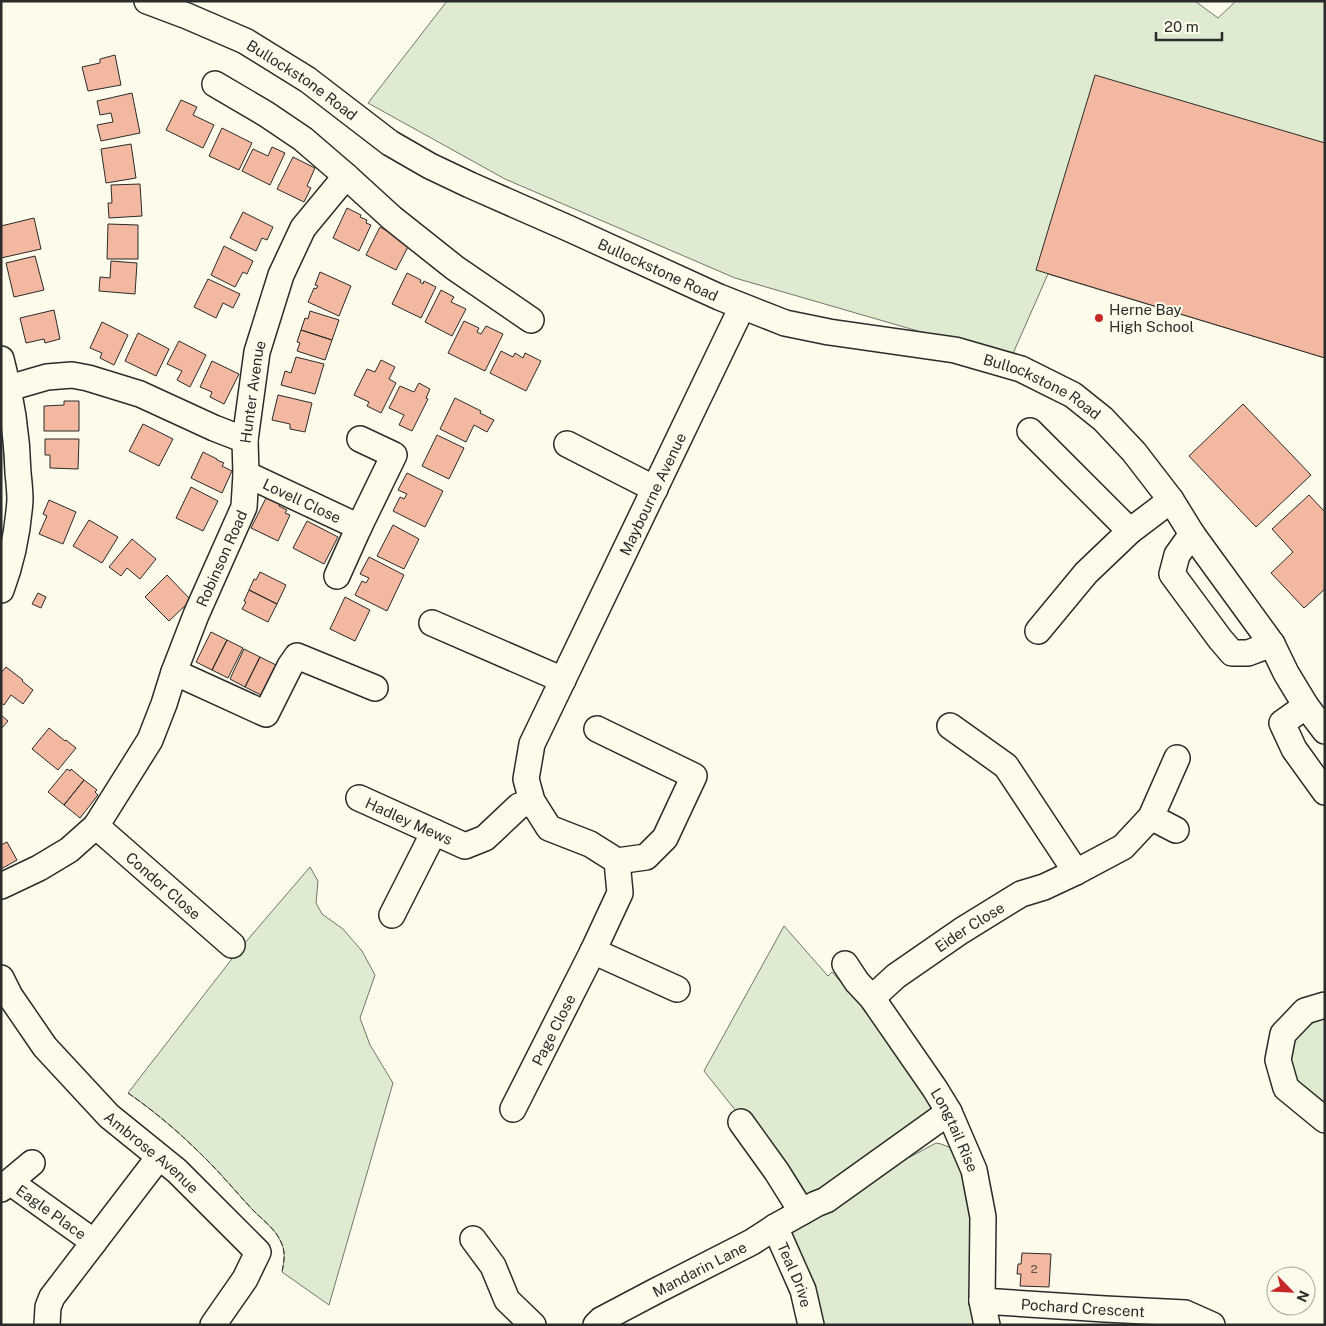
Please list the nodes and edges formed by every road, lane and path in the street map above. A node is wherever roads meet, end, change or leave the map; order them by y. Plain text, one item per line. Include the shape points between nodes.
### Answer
1 (147, 1) edge
2 (216, 84) dead end
3 (346, 176) junction
4 (742, 307) junction
5 (531, 320) dead end
6 (1, 359) edge
7 (8, 388) junction
8 (1030, 431) dead end
9 (360, 439) dead end
10 (245, 440) junction
11 (567, 444) dead end
12 (246, 474) junction
13 (655, 488) junction
14 (1170, 500) junction
15 (359, 527) junction
16 (1130, 531) junction
17 (1192, 534) junction
18 (337, 576) dead end
19 (1, 590) edge
20 (432, 623) dead end
21 (1038, 631) dead end
22 (1272, 644) junction
23 (174, 672) junction
24 (563, 680) junction
25 (375, 688) dead end
26 (1318, 720) edge
27 (950, 726) dead end
28 (597, 729) dead end
29 (1177, 758) dead end
30 (1325, 792) edge
31 (359, 798) dead end
32 (532, 801) junction
33 (1151, 817) junction
34 (96, 826) junction
35 (1176, 830) dead end
36 (434, 832) junction
37 (616, 862) junction
38 (1076, 872) junction
39 (1, 886) edge
40 (392, 915) dead end
41 (232, 945) dead end
42 (593, 951) junction
43 (845, 964) dead end
44 (1, 978) edge
45 (676, 989) dead end
46 (872, 998) junction
47 (1325, 1005) edge
48 (513, 1109) dead end
49 (950, 1112) junction
50 (1325, 1120) edge
51 (741, 1122) dead end
52 (159, 1157) junction
53 (32, 1163) dead end
54 (6, 1185) edge
55 (802, 1212) junction
56 (775, 1227) junction
57 (473, 1239) dead end
58 (94, 1242) junction
59 (985, 1313) edge
60 (47, 1325) edge
61 (213, 1325) edge
62 (533, 1325) edge
63 (596, 1325) edge
64 (811, 1325) edge
65 (1212, 1325) edge

1 - 4 street, Bullockstone Road via 245,41 308,80 390,144 430,166
2 - 3 street via 304,140
3 - 5 street via 455,268
3 - 10 street, Hunter Avenue via 303,228 281,275 257,352
4 - 13 street, Maybourne Avenue
4 - 14 street, Bullockstone Road via 785,324 955,350 1021,369 1073,395 1102,418 1134,452
6 - 7 street
7 - 10 street, Hunter Avenue via 72,374 140,394
7 - 19 street via 20,499 13,549
8 - 16 street
9 - 15 street, Lovell Close via 394,455
10 - 12 street, Robinson Road
11 - 13 street
12 - 15 street, Lovell Close
12 - 23 street, Robinson Road via 244,507
13 - 24 street, Maybourne Avenue
14 - 16 street
14 - 17 street, Bullockstone Road
15 - 18 street, Lovell Close
16 - 21 street via 1086,573
17 - 22 street, Bullockstone Road
17 - 22 street via 1177,555 1172,574 1220,640 1232,653 1248,653
20 - 24 street
22 - 26 street, Bullockstone Road via 1286,673
23 - 25 street via 266,714 297,656
23 - 34 street, Robinson Road via 150,740
24 - 32 street, Maybourne Avenue via 532,744 526,778
26 - 30 street, Bullockstone Road via 1282,723 1294,749
27 - 38 street via 1006,766
28 - 37 street via 694,776 665,838 646,857
29 - 33 street, Eider Close
31 - 36 street, Hadley Mews
32 - 36 street, Hadley Mews via 520,806 485,838 465,846
32 - 37 street, Maybourne Avenue via 549,828 590,844
33 - 35 street
33 - 38 street, Eider Close via 1123,847
34 - 39 street via 70,850
34 - 41 street, Condor Close
36 - 40 street
37 - 42 street via 620,893
38 - 46 street, Eider Close via 1021,894 978,920 896,976
42 - 45 street
42 - 48 street, Page Close
43 - 46 street, Longtail Rise
44 - 52 street, Ambrose Avenue via 45,1048 108,1116
46 - 49 street, Longtail Rise
47 - 50 street via 1305,1012 1283,1034 1278,1060 1286,1088
49 - 55 street, Mandarin Lane via 826,1200
49 - 59 street, Longtail Rise via 974,1170 983,1217
51 - 55 street
52 - 58 street, Eagle Place
52 - 61 street, Ambrose Avenue via 258,1252 246,1279
53 - 54 street, Eagle Place
54 - 58 street, Eagle Place
55 - 56 street, Mandarin Lane
56 - 63 street, Mandarin Lane
56 - 64 street, Teal Drive via 803,1290
57 - 62 street via 493,1266 507,1300
58 - 60 street, Eagle Place via 52,1297
59 - 65 street, Pochard Crescent via 1105,1309 1185,1312

